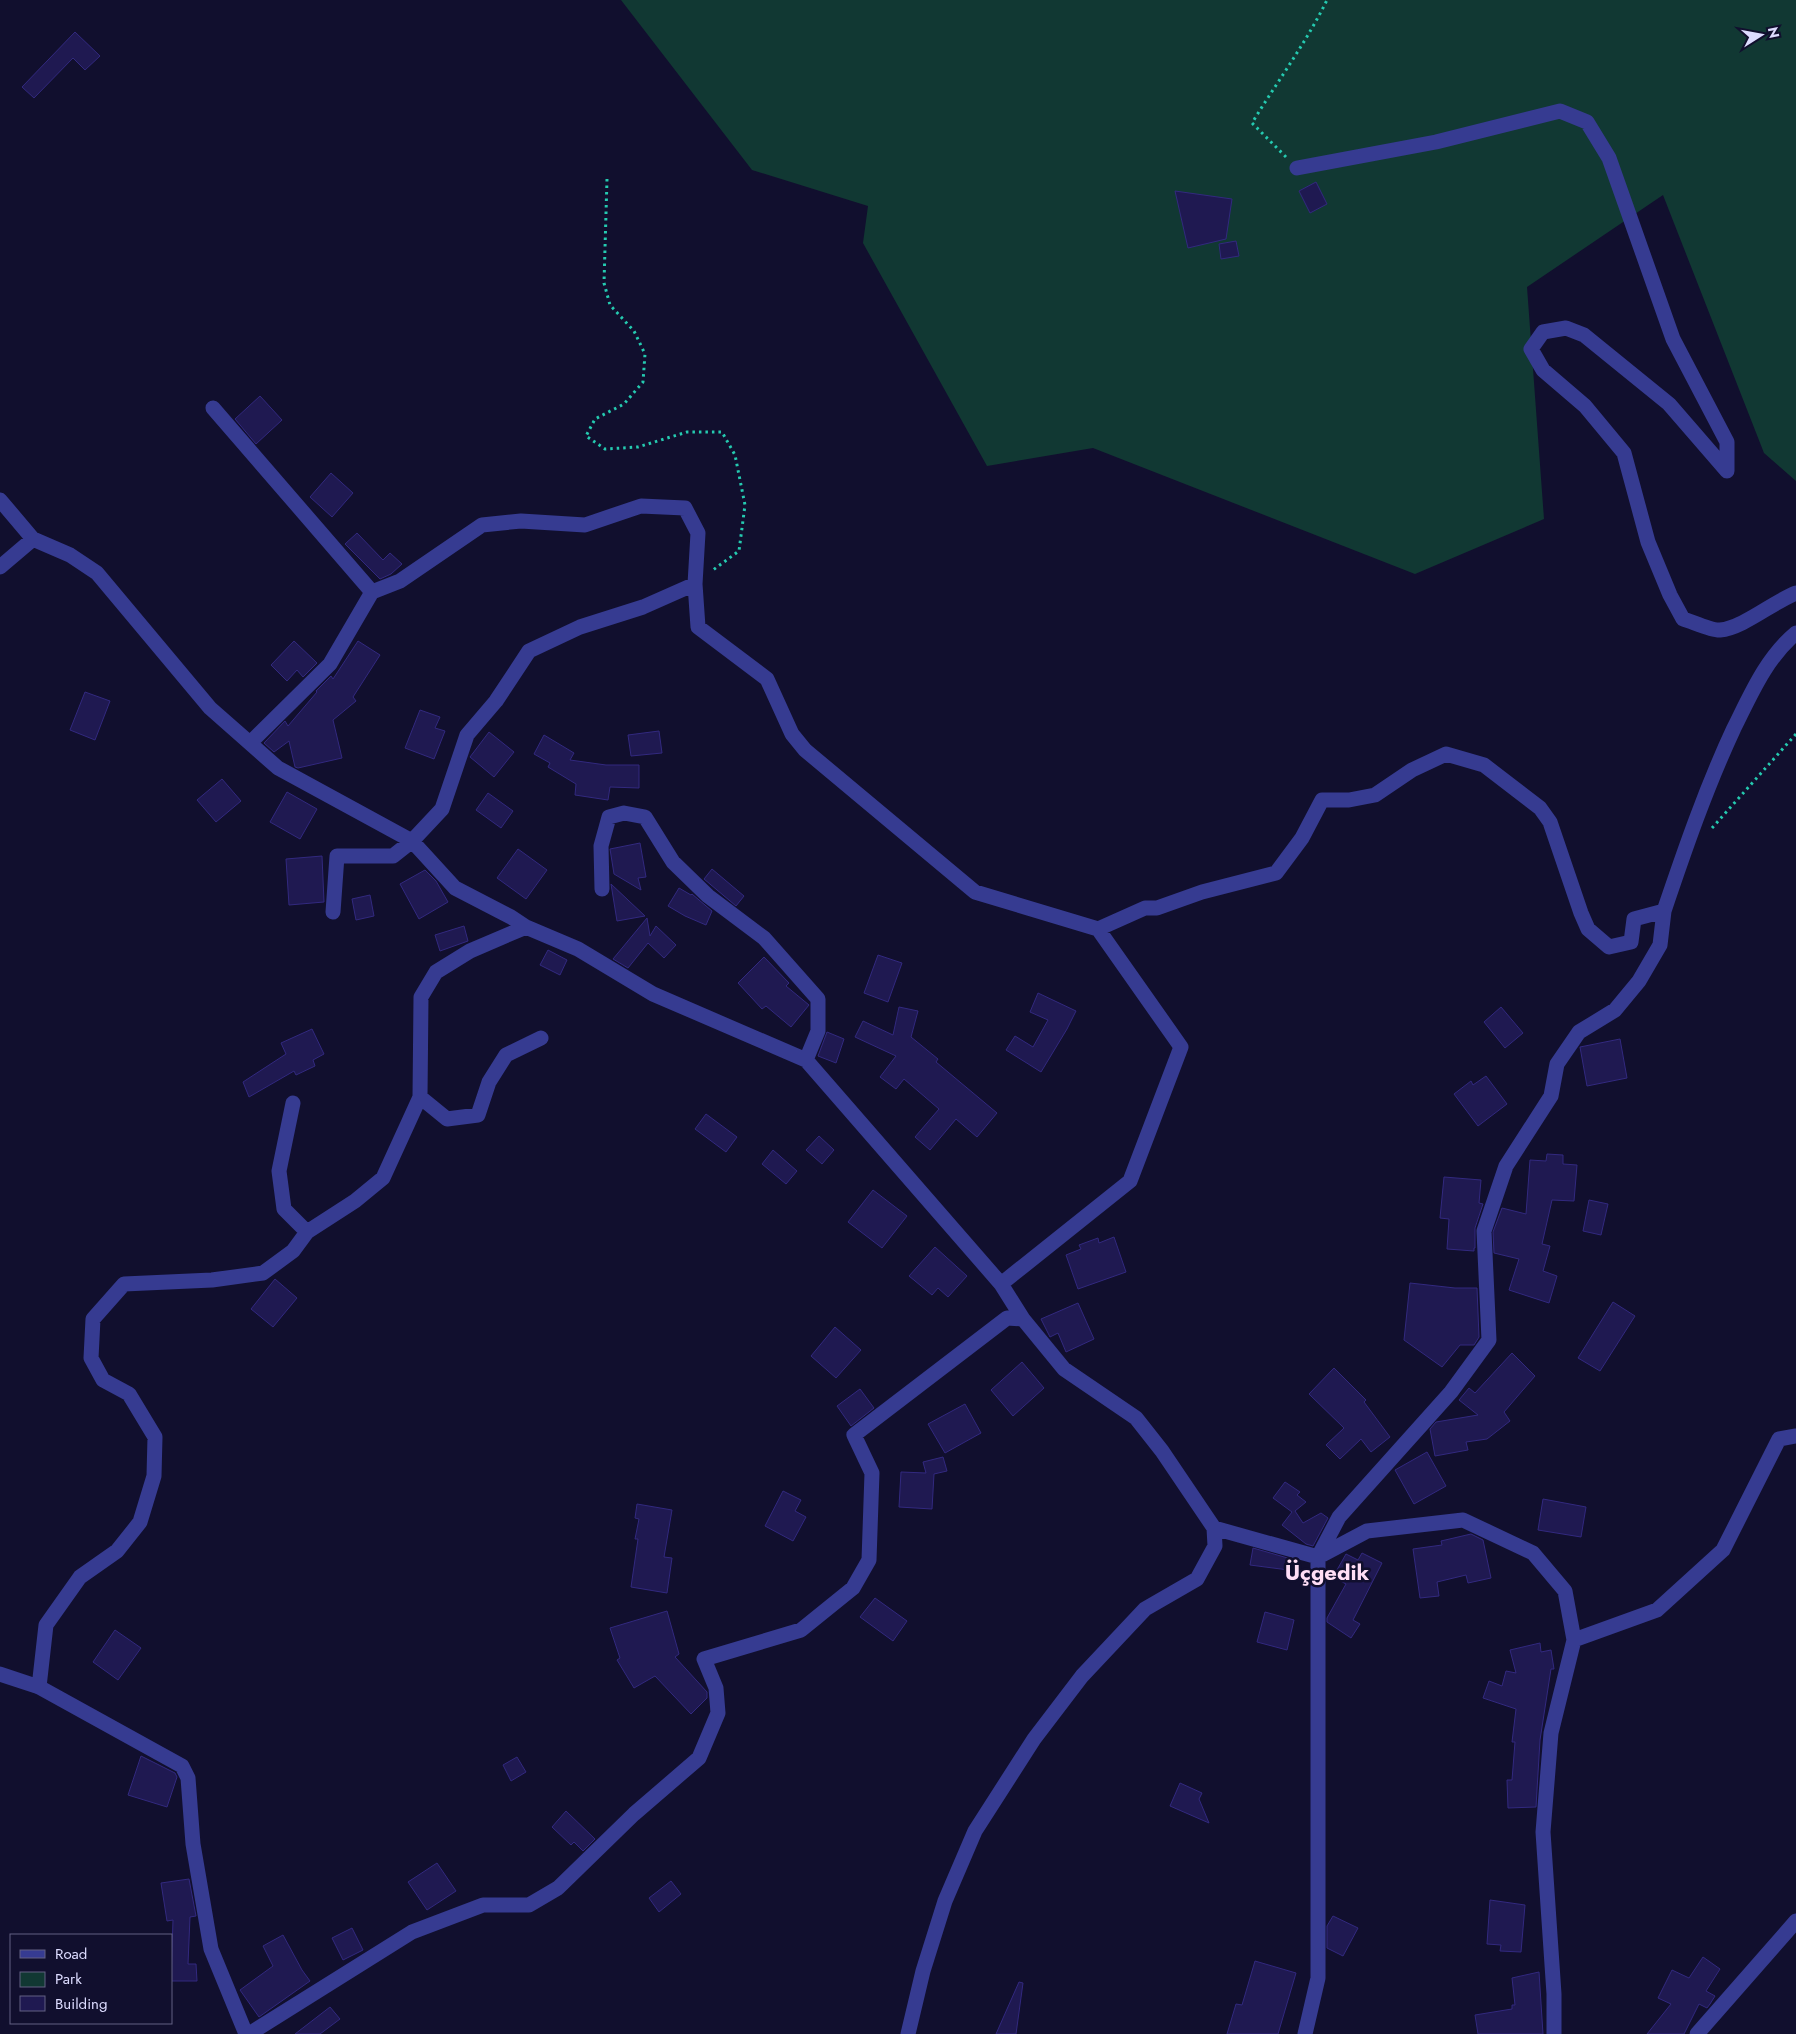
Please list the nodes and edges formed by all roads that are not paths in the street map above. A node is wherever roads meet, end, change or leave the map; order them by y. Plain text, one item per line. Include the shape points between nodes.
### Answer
1 (1297, 168) road end
2 (213, 408) dead end
3 (0, 500) edge
4 (33, 539) junction
5 (0, 566) edge
6 (695, 584) junction
7 (372, 592) junction
8 (1796, 593) edge
9 (1796, 633) edge
10 (251, 742) junction
11 (412, 841) junction
12 (602, 889) dead end
13 (1664, 911) junction
14 (333, 912) dead end
15 (526, 927) junction
16 (1098, 930) junction
17 (541, 1038) dead end
18 (806, 1060) junction
19 (420, 1097) junction
20 (293, 1103) dead end
21 (308, 1232) junction
22 (1001, 1284) junction
23 (1022, 1319) junction
24 (1796, 1436) edge
25 (1214, 1528) junction
26 (1318, 1557) junction
27 (1574, 1640) junction
28 (0, 1674) edge
29 (40, 1687) junction
30 (1796, 1921) edge
31 (248, 2034) edge
32 (908, 2034) edge
33 (1305, 2034) edge
34 (1554, 2034) edge
35 (1697, 2034) edge

1 - 8 street via 1436,142 1560,111 1587,122 1609,158 1673,339 1727,442 1727,470 1669,404 1584,336 1566,328 1543,332 1531,349 1543,370 1585,406 1624,453 1648,542 1683,618 1719,631 1749,620 1782,598
2 - 7 street
3 - 4 street
4 - 5 street
4 - 10 street via 70,555 97,573 210,708
6 - 7 street via 698,533 686,508 641,506 584,525 521,521 482,524 400,581
6 - 11 street via 643,607 580,627 530,651 496,701 467,735 442,808
6 - 16 street via 698,627 767,679 792,734 804,750 975,892
7 - 10 street via 330,664
9 - 13 street via 1782,645 1752,691 1710,779
10 - 11 street via 278,768
11 - 14 street via 393,856 336,856
11 - 15 street via 455,888
12 - 18 street via 602,846 609,817 624,813 645,817 673,862 708,896 764,938 818,999 818,1031
13 - 16 street via 1634,919 1631,942 1609,947 1588,930 1550,822 1540,808 1484,765 1446,754 1412,770 1375,795 1349,800 1322,800 1302,838 1276,873 1156,908 1145,908
13 - 26 street via 1660,945 1639,981 1615,1010 1579,1032 1557,1064 1551,1096 1506,1166 1484,1231 1488,1340 1451,1392 1339,1516
15 - 18 street via 578,949 653,994
15 - 19 street via 470,951 436,972 420,997
16 - 22 street via 1181,1047 1130,1181
17 - 19 street via 506,1055 489,1082 478,1116 447,1119
18 - 22 street
19 - 21 street via 383,1178
20 - 21 street via 279,1171 284,1210
21 - 29 street via 293,1251 263,1273 212,1280 124,1284 93,1319 91,1358 103,1380 129,1394 155,1437 154,1476 140,1522 117,1552 80,1577 46,1625
22 - 23 street
23 - 25 street via 1064,1369 1136,1418
23 - 31 street via 1007,1318 854,1435 872,1473 869,1560 853,1588 801,1630 704,1659 716,1688 718,1713 699,1758 634,1814 558,1888 529,1905 483,1905 412,1932
24 - 27 street via 1779,1439 1723,1550 1657,1610
25 - 26 street
25 - 32 street via 1215,1546 1197,1579 1145,1609 1082,1676 1034,1739 975,1831 945,1901
26 - 27 street via 1367,1531 1463,1520 1533,1553 1565,1592
26 - 33 street via 1318,1978
27 - 34 street via 1551,1733 1543,1832
28 - 29 street
29 - 31 street via 182,1766 188,1778 193,1844 211,1949
30 - 35 street

